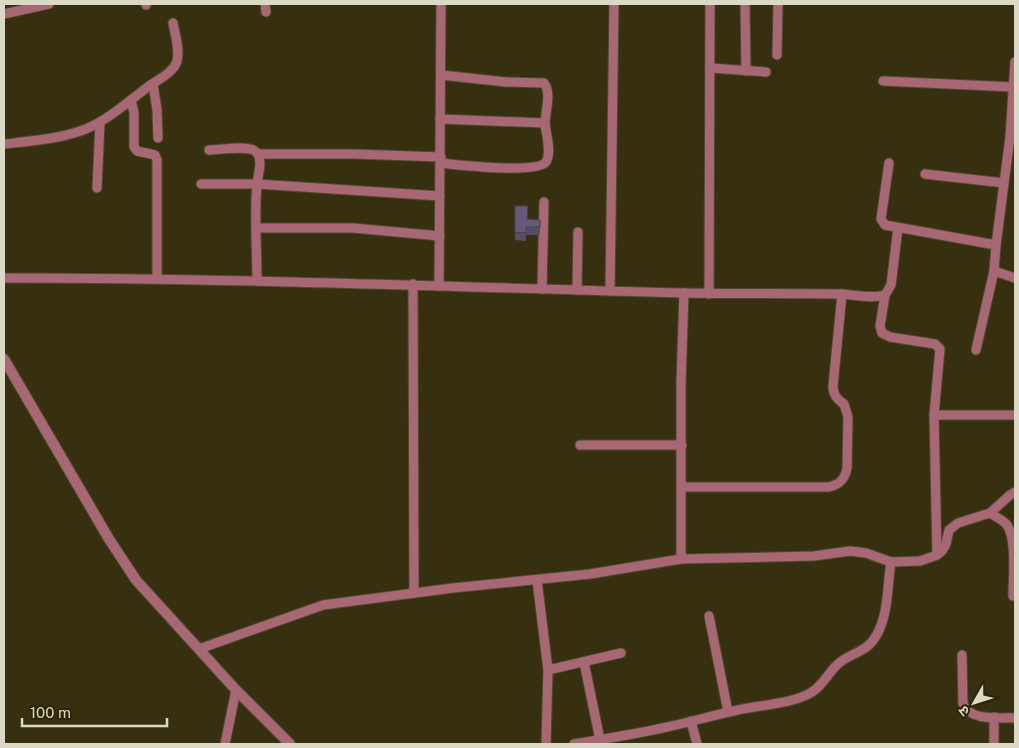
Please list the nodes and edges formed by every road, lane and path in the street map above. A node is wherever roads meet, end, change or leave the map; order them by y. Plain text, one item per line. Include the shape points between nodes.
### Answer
1 (49, 4) edge
2 (441, 4) edge
3 (449, 4) edge
4 (614, 4) edge
5 (710, 4) edge
6 (745, 4) edge
7 (778, 4) edge
8 (4, 14) edge
9 (173, 23) dead end
10 (777, 55) dead end
11 (1015, 62) edge
12 (710, 68) junction
13 (746, 71) junction
14 (766, 72) dead end
15 (441, 75) junction
16 (883, 81) dead end
17 (153, 84) junction
18 (1013, 87) junction
19 (131, 100) junction
20 (440, 119) junction
21 (100, 122) junction
22 (545, 123) junction
23 (1013, 137) edge
24 (158, 138) dead end
25 (4, 144) edge
26 (209, 150) dead end
27 (258, 154) junction
28 (441, 160) junction
29 (889, 163) dead end
30 (925, 174) dead end
31 (1004, 183) junction
32 (202, 184) dead end
33 (257, 184) junction
34 (97, 188) dead end
35 (440, 196) junction
36 (544, 202) dead end
37 (257, 228) junction
38 (898, 228) junction
39 (578, 232) dead end
40 (440, 236) junction
41 (996, 245) junction
42 (994, 271) junction
43 (4, 278) edge
44 (157, 278) junction
45 (1015, 278) edge
46 (257, 280) junction
47 (412, 284) junction
48 (439, 286) junction
49 (542, 289) junction
50 (577, 290) junction
51 (610, 291) junction
52 (684, 293) junction
53 (709, 294) junction
54 (842, 294) junction
55 (885, 295) junction
56 (976, 350) dead end
57 (4, 359) edge
58 (934, 415) junction
59 (1015, 415) edge
60 (580, 445) dead end
61 (682, 446) junction
62 (682, 487) junction
63 (1015, 492) edge
64 (990, 513) junction
65 (937, 555) junction
66 (681, 559) junction
67 (891, 562) junction
68 (1014, 567) edge
69 (537, 580) junction
70 (414, 593) junction
71 (1013, 596) dead end
72 (709, 616) dead end
73 (199, 649) junction
74 (621, 653) dead end
75 (962, 655) dead end
76 (584, 662) junction
77 (548, 670) junction
78 (236, 690) junction
79 (728, 712) junction
80 (994, 717) junction
81 (1015, 718) edge
82 (691, 721) junction
83 (600, 740) junction
84 (225, 744) edge
85 (290, 744) edge
86 (546, 744) edge
87 (574, 744) edge
88 (697, 744) edge
89 (994, 744) edge

1 - 8 street
2 - 3 street
2 - 15 street
4 - 51 street
5 - 12 street
6 - 13 street
7 - 10 street
9 - 17 street via 176,63
11 - 18 street
12 - 13 street
12 - 53 street
13 - 14 street
15 - 20 street
15 - 22 street via 544,83 548,93
16 - 18 street
17 - 19 street
17 - 24 street
18 - 23 street
19 - 21 street
19 - 44 street via 134,147 152,154 157,160
20 - 22 street
20 - 28 street
21 - 25 street via 68,135
21 - 34 street
22 - 28 street via 548,158 535,168 500,168
23 - 31 street
26 - 27 street via 247,148
27 - 28 street via 354,154
27 - 33 street
28 - 35 street
29 - 38 street via 881,219 885,225
30 - 31 street
31 - 41 street
32 - 33 street
33 - 35 street
33 - 37 street
35 - 40 street
36 - 49 street
37 - 40 street via 353,228
37 - 46 street
38 - 41 street
38 - 55 street via 891,285
39 - 50 street
40 - 48 street
41 - 42 street
42 - 45 street
42 - 56 street
43 - 44 street
44 - 46 street
46 - 47 street
47 - 48 street
47 - 70 street
48 - 49 street
49 - 50 street
50 - 51 street
51 - 52 street
52 - 53 street
52 - 61 street
53 - 54 street
54 - 55 street
54 - 62 street via 832,386 833,393 847,410 846,476 840,483 828,487
55 - 58 street via 880,326 882,333 935,344 940,349
57 - 73 street via 121,559
58 - 59 street
58 - 65 street
60 - 61 street
61 - 62 street
62 - 66 street
63 - 64 street
64 - 65 street via 958,523 949,530 946,544
64 - 68 street via 1007,526 1011,534
65 - 67 street via 920,561
66 - 67 street via 814,556 850,551
66 - 69 street
67 - 79 street via 883,620 871,644 837,664 813,692 799,698
68 - 71 street
69 - 70 street
69 - 77 street
70 - 73 street via 323,605
72 - 79 street
73 - 78 street
74 - 76 street
75 - 80 street via 965,709 977,716
76 - 77 street
76 - 83 street
77 - 86 street
78 - 84 street
78 - 85 street
79 - 82 street
80 - 81 street
80 - 89 street
82 - 83 street
82 - 88 street
83 - 87 street

